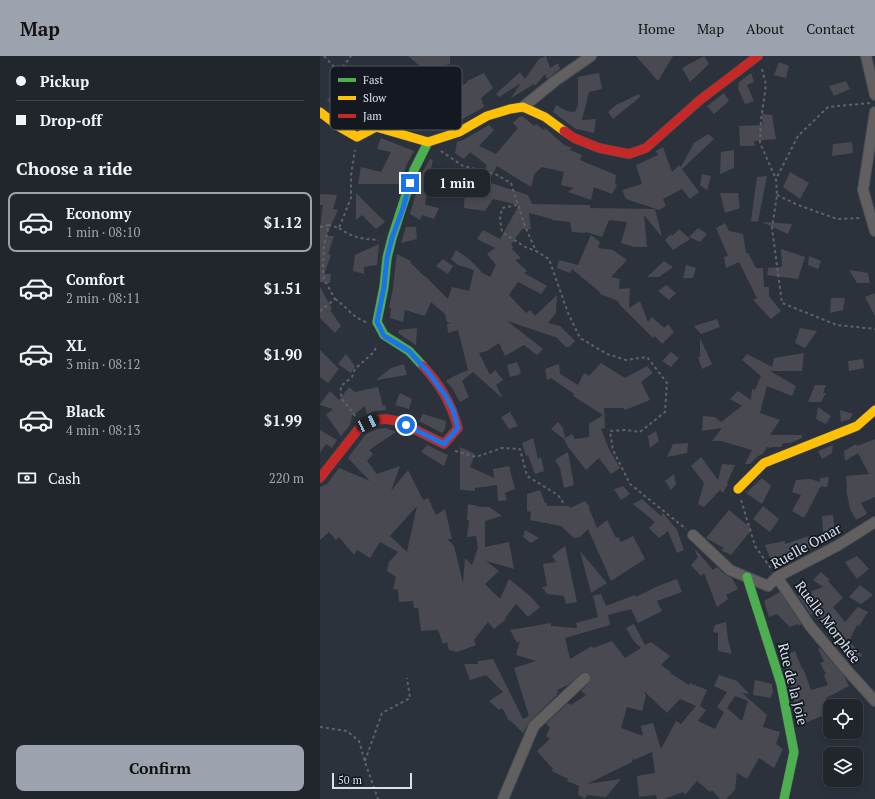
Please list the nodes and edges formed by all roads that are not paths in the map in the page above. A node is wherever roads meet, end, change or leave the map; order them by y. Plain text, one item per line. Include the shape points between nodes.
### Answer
1 (591, 56) edge
2 (866, 56) edge
3 (755, 58) edge
4 (875, 95) edge
5 (523, 107) junction
6 (320, 112) edge
7 (875, 112) edge
8 (330, 120) edge
9 (346, 130) edge
10 (370, 130) edge
11 (386, 130) edge
12 (428, 142) junction
13 (875, 231) edge
14 (875, 410) edge
15 (320, 478) edge
16 (738, 489) road end
17 (875, 522) edge
18 (693, 535) road end
19 (777, 577) junction
20 (747, 578) junction
21 (585, 678) dead end
22 (875, 701) edge
23 (503, 799) edge
24 (784, 799) edge

1 - 5 street
2 - 4 street
3 - 5 street via 700,100 646,148 629,154 599,148 574,138 545,117
5 - 12 street via 488,116 459,132
6 - 8 street
7 - 13 street via 863,190
9 - 10 street via 357,136
11 - 12 street
12 - 15 street via 414,170 391,241 377,322 384,336 409,351 429,373 453,410 458,428 444,444 398,421 375,420 360,427
14 - 16 street via 857,426 764,463
17 - 19 street, Ruelle Omar via 837,546
18 - 20 street, Ruelle Omar via 730,570
19 - 20 street, Ruelle Omar via 768,586
19 - 22 street, Ruelle Morphée via 810,626
20 - 24 street, Rue de la Joie via 781,684 794,752
21 - 23 street via 534,726

